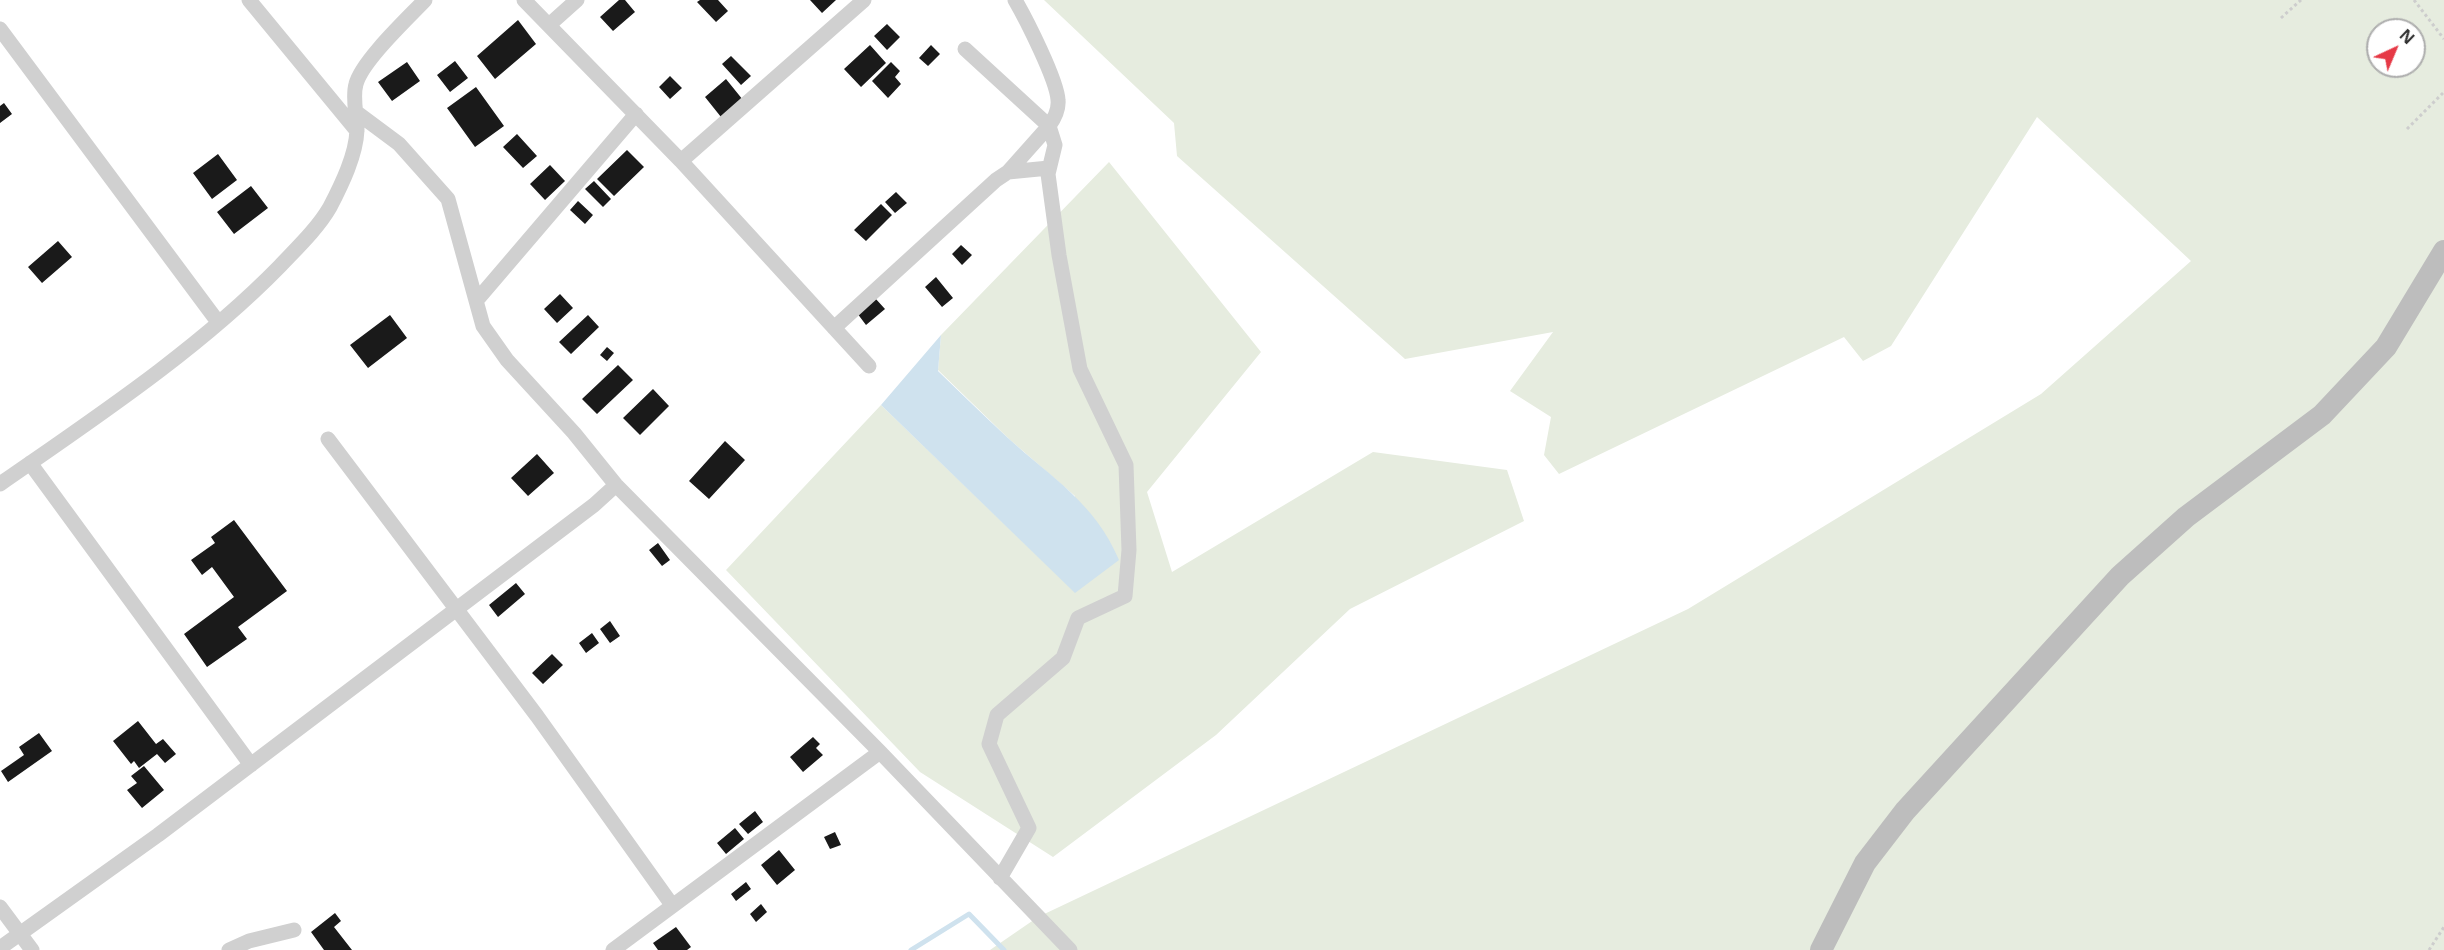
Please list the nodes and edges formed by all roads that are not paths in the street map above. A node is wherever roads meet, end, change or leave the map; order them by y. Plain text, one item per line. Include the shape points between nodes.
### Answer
1 (249, 0) edge
2 (425, 0) edge
3 (524, 0) edge
4 (577, 0) edge
5 (864, 0) edge
6 (1015, 0) edge
7 (549, 25) junction
8 (0, 30) edge
9 (965, 49) dead end
10 (356, 112) junction
11 (636, 114) junction
12 (1049, 126) junction
13 (357, 131) junction
14 (681, 161) junction
15 (1049, 168) junction
16 (1008, 172) junction
17 (2444, 251) edge
18 (477, 300) junction
19 (218, 322) junction
20 (834, 328) junction
21 (869, 366) dead end
22 (328, 439) dead end
23 (30, 463) junction
24 (0, 484) edge
25 (616, 485) junction
26 (456, 609) junction
27 (880, 752) junction
28 (251, 765) junction
29 (1000, 878) junction
30 (672, 906) junction
31 (0, 908) edge
32 (294, 930) dead end
33 (20, 934) junction
34 (0, 948) edge
35 (32, 950) edge
36 (229, 950) edge
37 (613, 950) edge
38 (1070, 950) edge
39 (1821, 950) edge

1 - 13 street
2 - 10 street via 365,66 356,85
3 - 7 street
4 - 7 street
5 - 14 street
6 - 12 street via 1031,28 1058,99 1055,118
7 - 11 street
8 - 19 street
9 - 12 street
10 - 13 street
10 - 18 street via 399,144 448,199
11 - 14 street
11 - 18 street
12 - 15 street via 1056,145
12 - 16 street
13 - 19 street via 351,160 329,208 261,286
14 - 20 street
15 - 16 street
15 - 29 street via 1059,255 1080,369 1126,465 1130,550 1125,596 1078,618 1064,658 997,715 989,744 1029,828
16 - 20 street
17 - 39 main road via 2386,347 2322,415 2186,517 2120,576 1905,811 1865,862
18 - 25 street via 483,326 507,360
19 - 23 street
20 - 21 street
22 - 26 street
23 - 24 street
23 - 28 street
25 - 26 street
25 - 27 street
26 - 28 street
26 - 30 street
27 - 29 street
27 - 30 street
28 - 33 street
29 - 38 street
30 - 37 street
31 - 33 street
32 - 36 street
33 - 34 street
33 - 35 street

